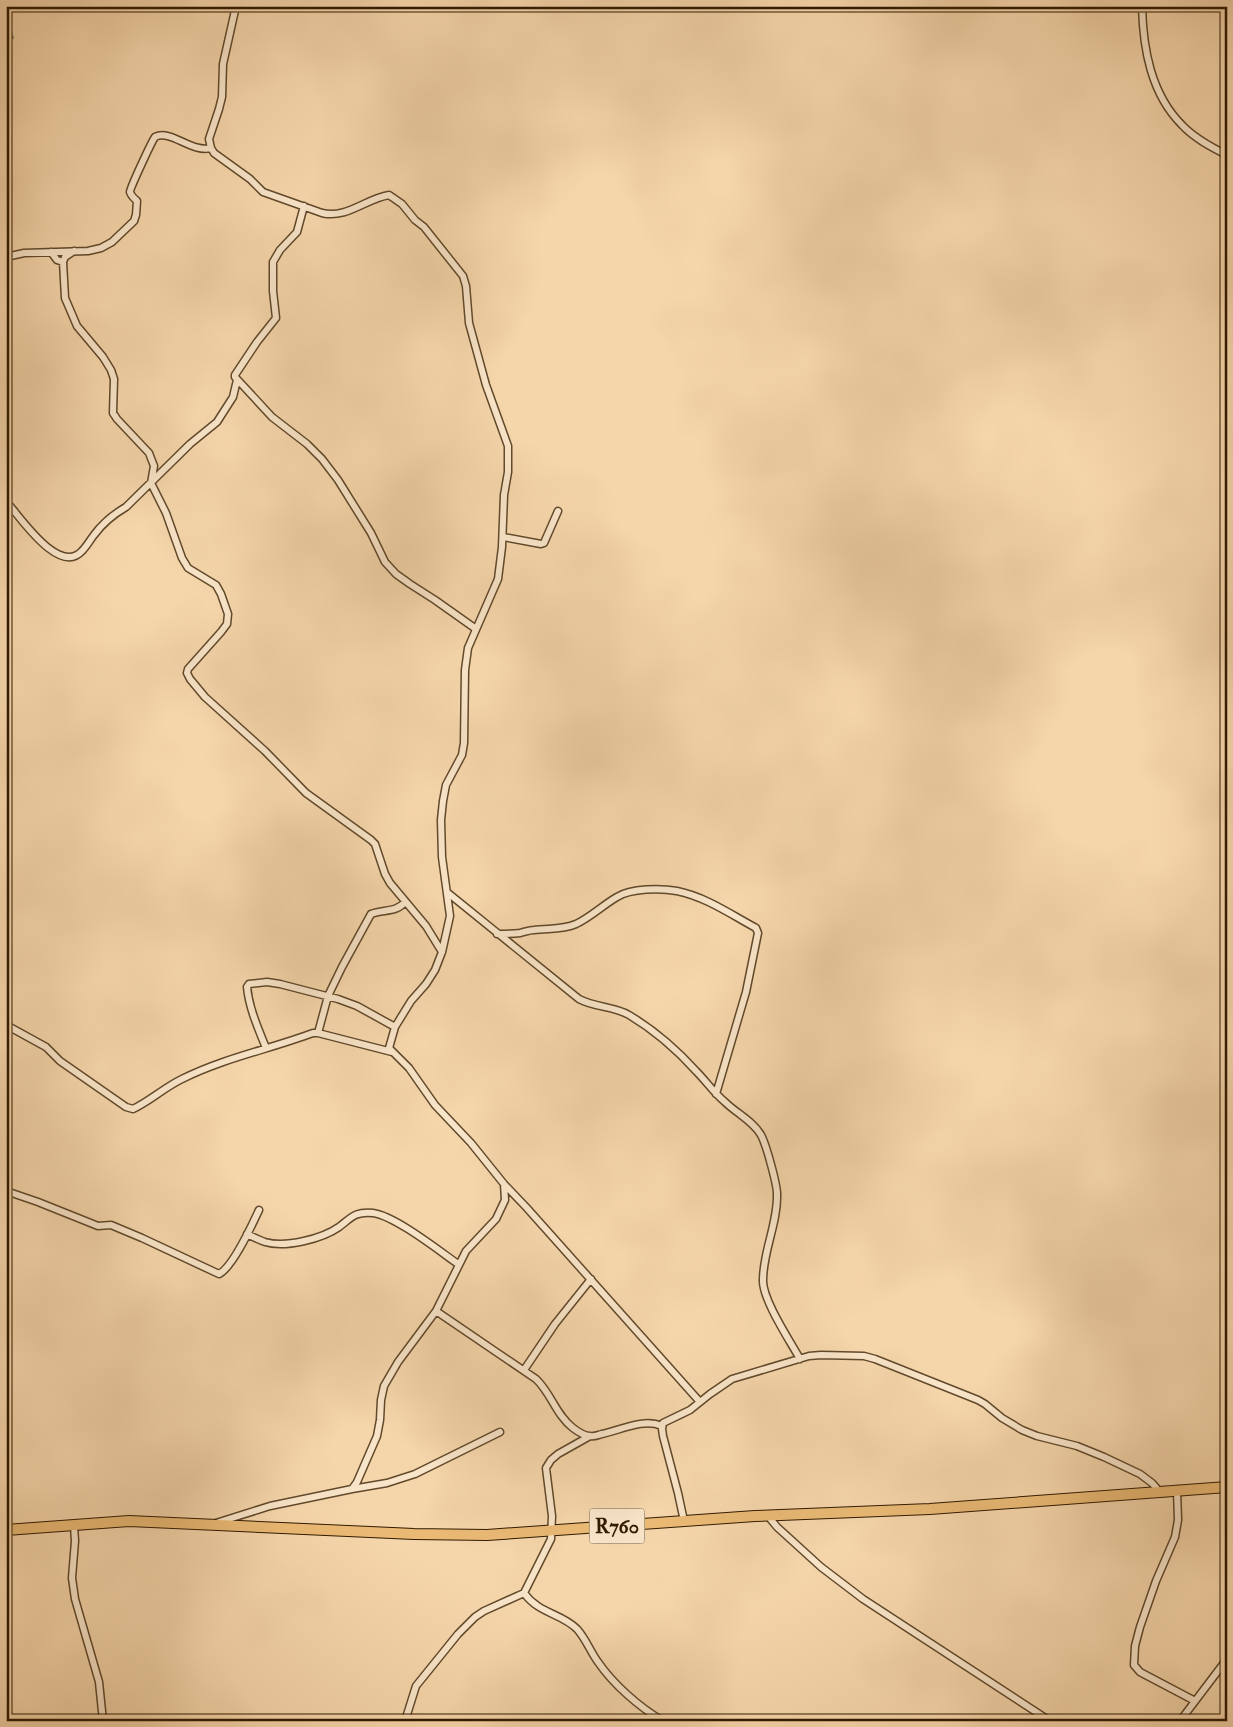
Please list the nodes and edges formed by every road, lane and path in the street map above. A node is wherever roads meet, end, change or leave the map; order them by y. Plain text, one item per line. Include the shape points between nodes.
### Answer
1 (236, 6) edge
2 (1142, 6) edge
3 (211, 148) junction
4 (1227, 155) edge
5 (304, 206) junction
6 (74, 251) junction
7 (51, 252) junction
8 (6, 257) edge
9 (62, 262) junction
10 (237, 380) junction
11 (151, 483) junction
12 (6, 506) edge
13 (558, 511) dead end
14 (502, 537) junction
15 (476, 629) junction
16 (448, 893) junction
17 (405, 902) junction
18 (497, 934) junction
19 (442, 952) junction
20 (328, 996) junction
21 (6, 1025) edge
22 (395, 1027) junction
23 (17, 1032) junction
24 (318, 1033) junction
25 (6, 1034) edge
26 (266, 1048) junction
27 (392, 1052) junction
28 (716, 1094) junction
29 (504, 1184) junction
30 (6, 1191) edge
31 (259, 1210) dead end
32 (247, 1234) junction
33 (458, 1264) junction
34 (590, 1278) junction
35 (436, 1311) junction
36 (800, 1359) junction
37 (524, 1370) junction
38 (700, 1402) junction
39 (662, 1426) junction
40 (500, 1432) dead end
41 (590, 1436) junction
42 (1227, 1487) edge
43 (352, 1489) junction
44 (1177, 1491) junction
45 (1159, 1492) junction
46 (768, 1516) junction
47 (684, 1521) junction
48 (212, 1524) junction
49 (74, 1526) junction
50 (6, 1530) edge
51 (552, 1530) junction
52 (524, 1593) junction
53 (1227, 1659) edge
54 (1195, 1701) junction
55 (103, 1721) edge
56 (405, 1721) edge
57 (663, 1721) edge
58 (1050, 1721) edge
59 (1180, 1721) edge

1 - 3 street via 223,64 220,109 209,139
2 - 4 street via 1149,62 1159,92 1183,126
3 - 5 street via 263,192
3 - 6 street via 197,149 163,135 155,137 131,189 137,202 134,221 102,248
5 - 10 street via 297,232 273,262 272,291 276,318 235,375
5 - 14 street via 331,215 348,212 389,195 424,227 462,276 469,323 486,385 508,446
6 - 7 street
6 - 9 street
7 - 8 street
7 - 9 street via 56,260
9 - 11 street via 65,298 77,326 111,370 114,379 113,413 149,453 154,466
10 - 11 street via 233,397 217,422
10 - 15 street via 272,417 322,460 338,480 385,562 396,574
11 - 12 street via 94,534 82,552 69,557 48,548 10,506
11 - 17 street via 182,558 188,568 216,585 228,614 227,624 188,669 190,679 306,793 372,840 385,874
13 - 14 street via 544,543
14 - 15 street via 498,579
15 - 16 street via 468,648 465,670 462,755 446,785 443,801 442,857
16 - 18 street
16 - 19 street via 450,916
17 - 19 street via 426,926
17 - 20 street via 396,910 371,914
18 - 28 street via 579,999 627,1014 658,1034
18 - 28 street via 562,928 585,919 619,895 656,889 694,896 756,928 758,933 746,992
19 - 22 street via 435,970
20 - 22 street via 357,1006
20 - 24 street
20 - 26 street via 267,982 248,985 250,1003
21 - 23 street
22 - 27 street via 389,1044
23 - 25 street
23 - 26 street via 46,1047 60,1061 133,1109 180,1080
24 - 26 street
24 - 27 street
27 - 29 street via 403,1061 435,1105
28 - 36 street via 752,1124 764,1141 777,1192 763,1285
29 - 33 street via 502,1210
29 - 34 street
30 - 32 street via 98,1226 111,1225 216,1273 225,1270
31 - 32 street
32 - 33 street via 278,1244 296,1242 333,1230 351,1216 368,1212 408,1230
33 - 35 street
34 - 37 street
34 - 38 street
35 - 37 street
35 - 43 street via 384,1386 377,1436
36 - 38 street via 732,1380
36 - 45 street via 821,1355 875,1359 978,1400 1022,1430 1077,1446 1133,1470
37 - 41 street via 541,1384 566,1422
38 - 39 street
39 - 41 street via 642,1424
39 - 47 street
40 - 43 street via 415,1474
41 - 51 street via 558,1454 546,1468
42 - 44 main road, R760
43 - 48 street via 270,1506
44 - 45 main road, R760
44 - 54 street via 1175,1537 1140,1627 1134,1665 1140,1672
45 - 46 main road, R760 via 930,1509
46 - 47 main road, R760
46 - 58 street via 862,1599
47 - 51 main road, R760
48 - 49 main road, R760 via 129,1521
48 - 51 main road, R760 via 414,1534 487,1535
49 - 50 main road, R760
49 - 55 street via 72,1578 75,1599 99,1682
51 - 52 street via 549,1545
52 - 56 street via 474,1617 458,1634 416,1686
52 - 57 street via 538,1608 578,1630 599,1664 622,1690
53 - 54 street
54 - 59 street

